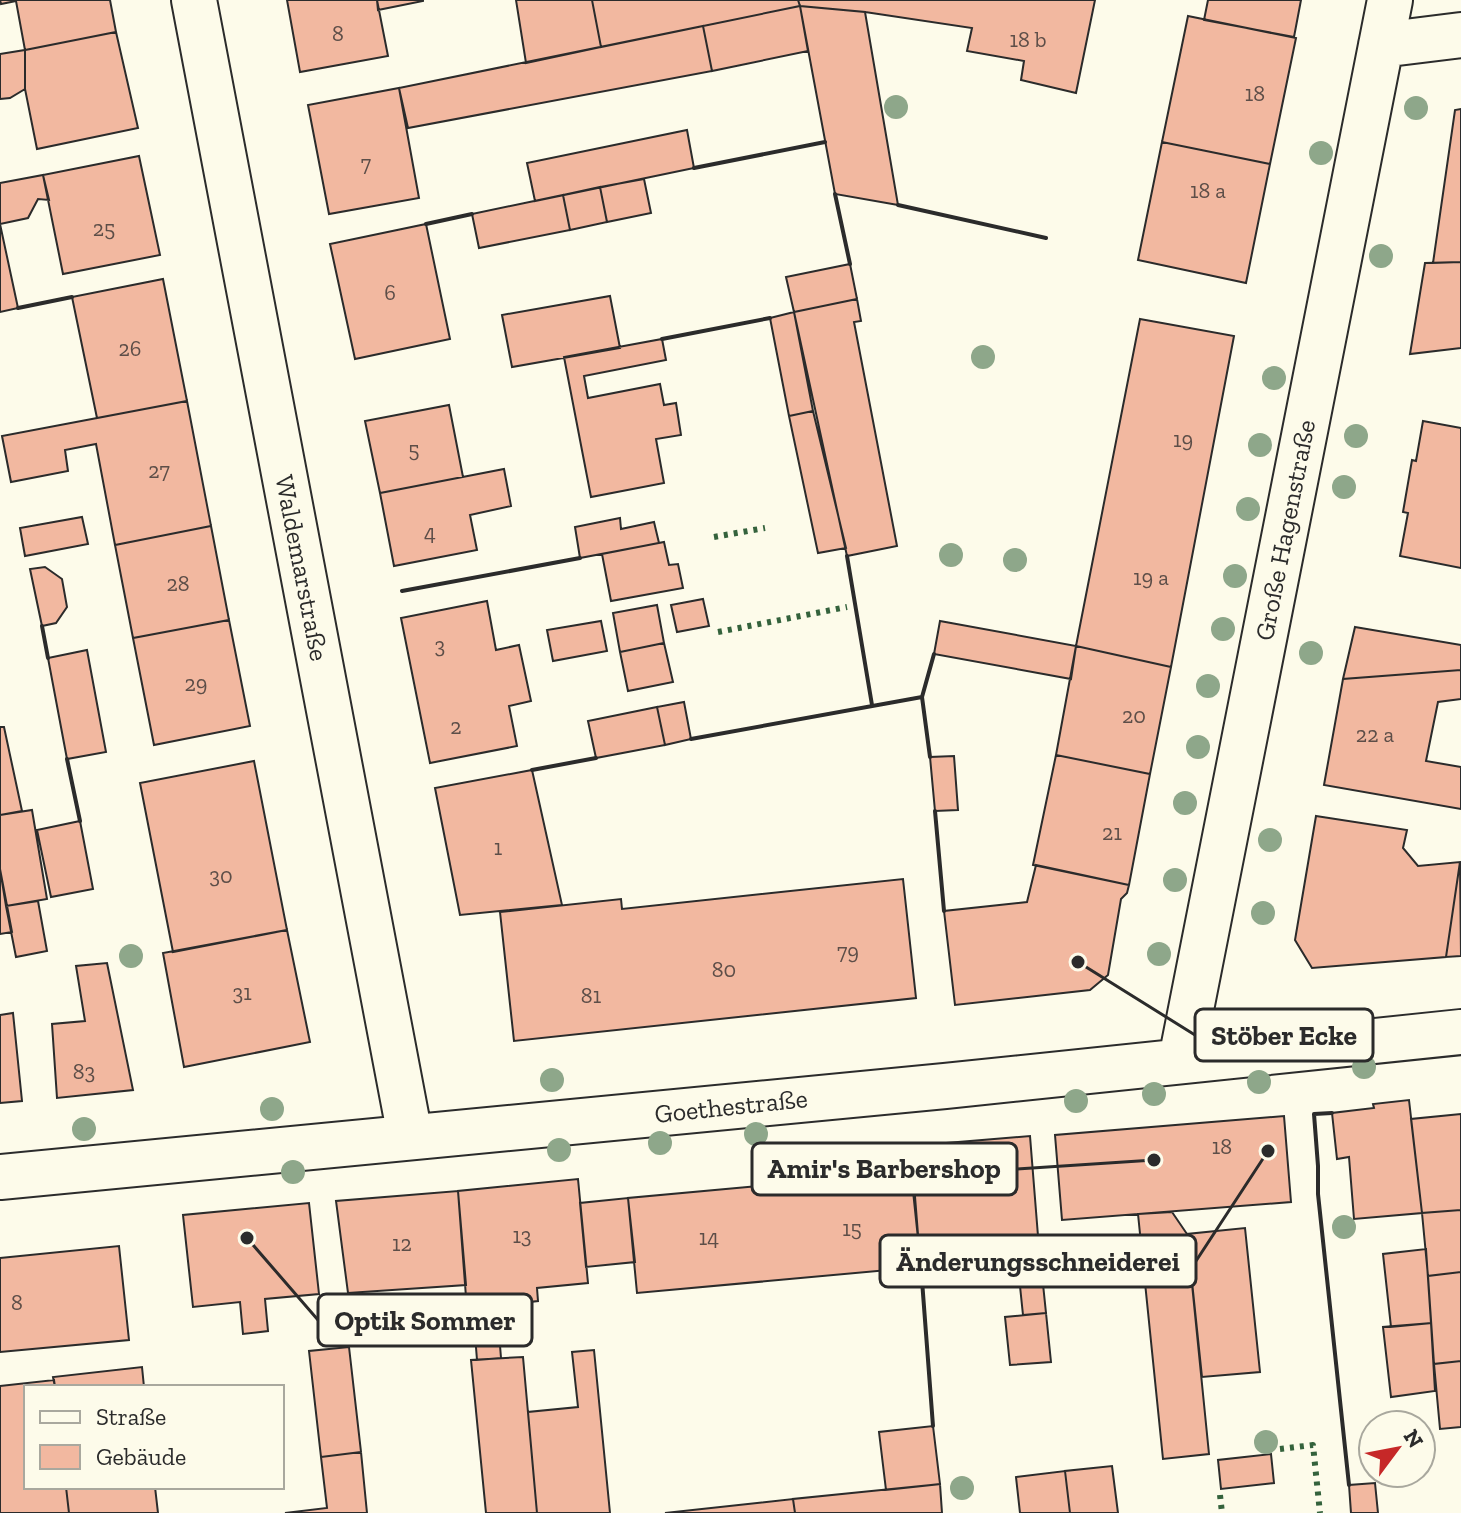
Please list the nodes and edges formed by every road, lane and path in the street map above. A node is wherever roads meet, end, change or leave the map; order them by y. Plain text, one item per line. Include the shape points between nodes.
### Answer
1 (194, 0) edge
2 (1390, 0) edge
3 (1461, 35) edge
4 (1381, 45) junction
5 (1461, 1032) edge
6 (1181, 1060) junction
7 (410, 1136) junction
8 (0, 1177) edge

1 - 7 street, Waldemarstraße
2 - 4 street, Große Hagenstraße
3 - 4 street
4 - 6 street, Große Hagenstraße
5 - 6 street, Goethestraße
6 - 7 street, Goethestraße
7 - 8 street, Goethestraße

